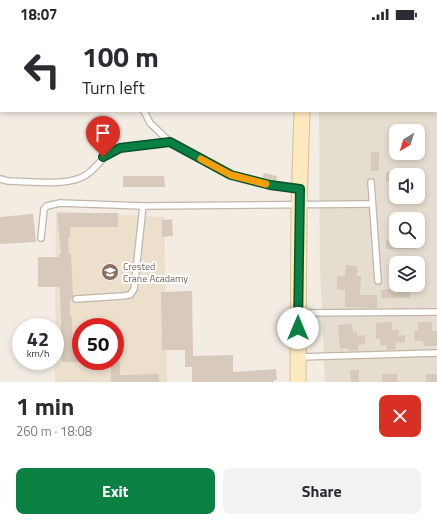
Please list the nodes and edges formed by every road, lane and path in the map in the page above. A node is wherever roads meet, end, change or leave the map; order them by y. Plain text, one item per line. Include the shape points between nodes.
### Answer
1 (144, 112) edge
2 (302, 112) edge
3 (170, 142) junction
4 (0, 178) edge
5 (371, 182) dead end
6 (300, 189) junction
7 (372, 204) junction
8 (299, 205) junction
9 (143, 206) junction
10 (42, 238) dead end
11 (378, 281) dead end
12 (76, 299) dead end
13 (437, 312) edge
14 (298, 313) junction
15 (437, 353) edge
16 (298, 357) junction
17 (298, 382) edge

1 - 3 lane via 150,123
2 - 6 main road
3 - 4 lane via 120,148 103,157 86,175 76,179 57,182 8,181
3 - 6 lane via 231,175 270,185
5 - 7 lane
6 - 8 main road
7 - 8 lane
7 - 11 lane
8 - 9 lane
8 - 14 main road
9 - 10 lane via 60,203 48,206 44,209
9 - 12 lane via 134,289 130,295
13 - 14 lane
14 - 16 main road
15 - 16 lane
16 - 17 main road

